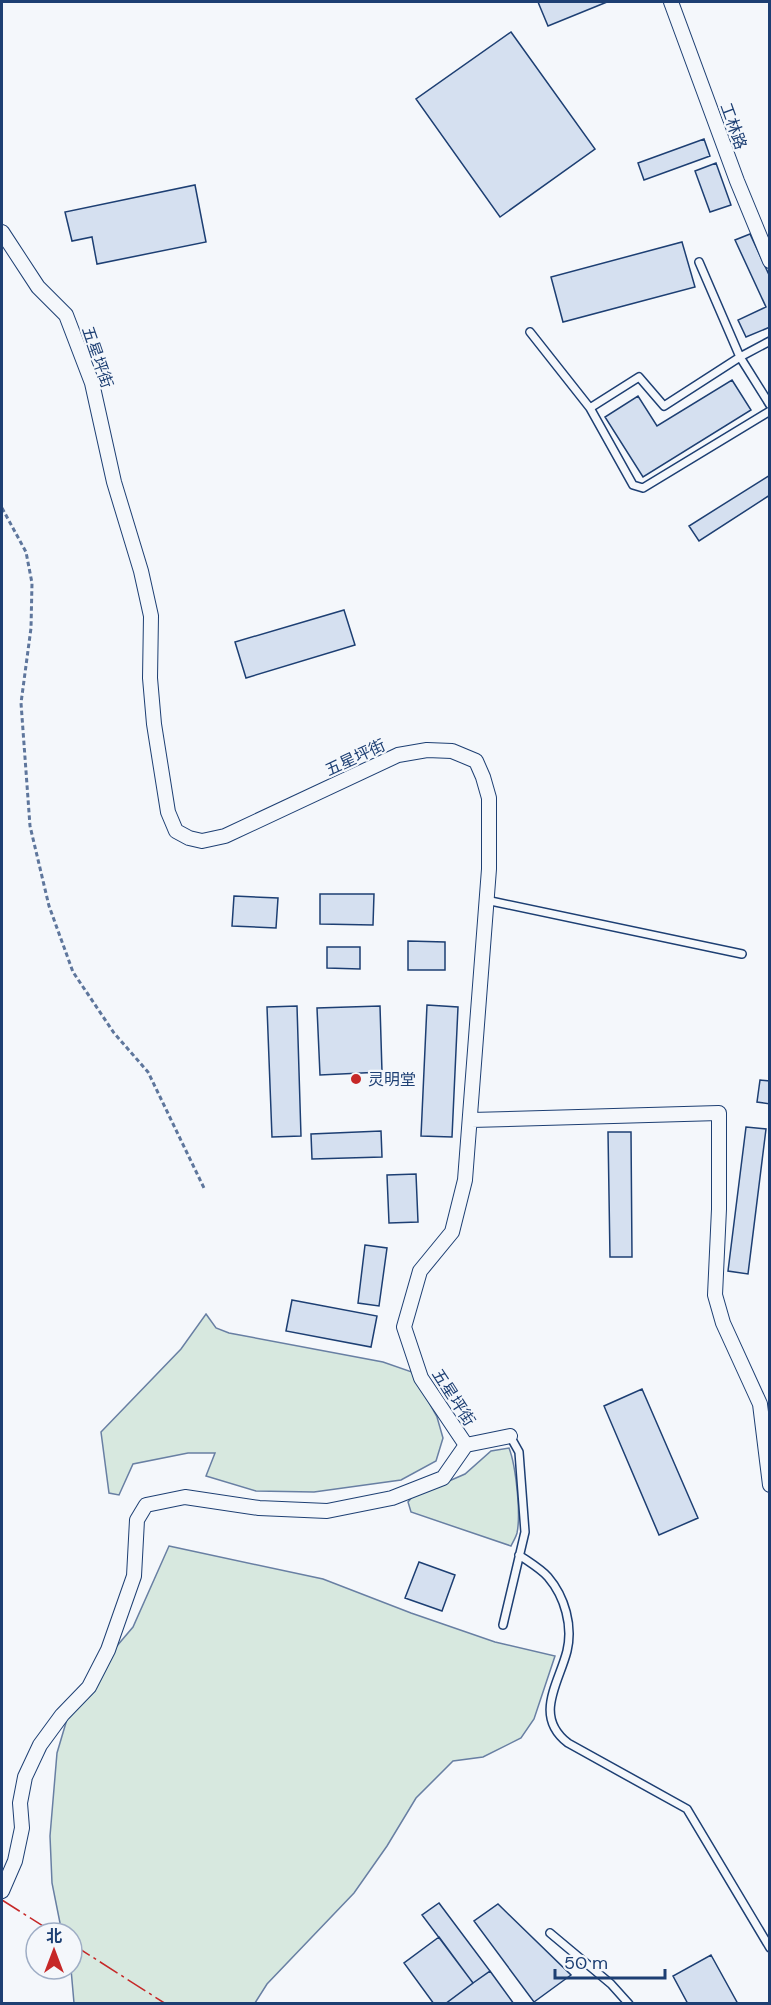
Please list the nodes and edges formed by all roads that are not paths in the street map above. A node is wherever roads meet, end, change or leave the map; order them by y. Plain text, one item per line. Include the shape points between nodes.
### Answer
1 (671, 2) edge
2 (2, 232) edge
3 (770, 261) edge
4 (699, 262) dead end
5 (530, 332) dead end
6 (770, 341) edge
7 (740, 357) junction
8 (770, 405) edge
9 (590, 408) junction
10 (770, 411) edge
11 (486, 900) junction
12 (742, 954) dead end
13 (471, 1120) junction
14 (510, 1436) joint
15 (466, 1445) junction
16 (770, 1485) edge
17 (519, 1555) junction
18 (503, 1625) dead end
19 (2, 1891) edge
20 (550, 1933) dead end
21 (770, 1948) edge
22 (629, 2004) edge

1 - 3 street, 工林路
2 - 11 street, 五星坪街 via 38,287 66,315 92,383 151,616 154,723 168,812 176,831 202,841 225,836 398,755 452,751 476,761 489,798
4 - 7 lane
5 - 9 lane
6 - 7 lane
7 - 8 lane
7 - 9 lane via 664,406 639,377
9 - 10 lane via 633,485 643,488
11 - 12 lane
11 - 13 street, 五星坪街
13 - 15 street, 五星坪街 via 465,1180 452,1232 420,1270 404,1327 421,1377
13 - 16 street via 719,1113 715,1295 723,1323 760,1404
14 - 15 street
14 - 17 lane via 519,1452 525,1532
15 - 19 street via 444,1478 392,1498 327,1511 259,1508 185,1497 146,1505 137,1520 134,1576 108,1650 89,1687 40,1745 25,1777 20,1839
17 - 18 lane
17 - 21 lane via 547,1575 567,1618 567,1650 549,1709 556,1732 568,1743 687,1809
20 - 22 lane

